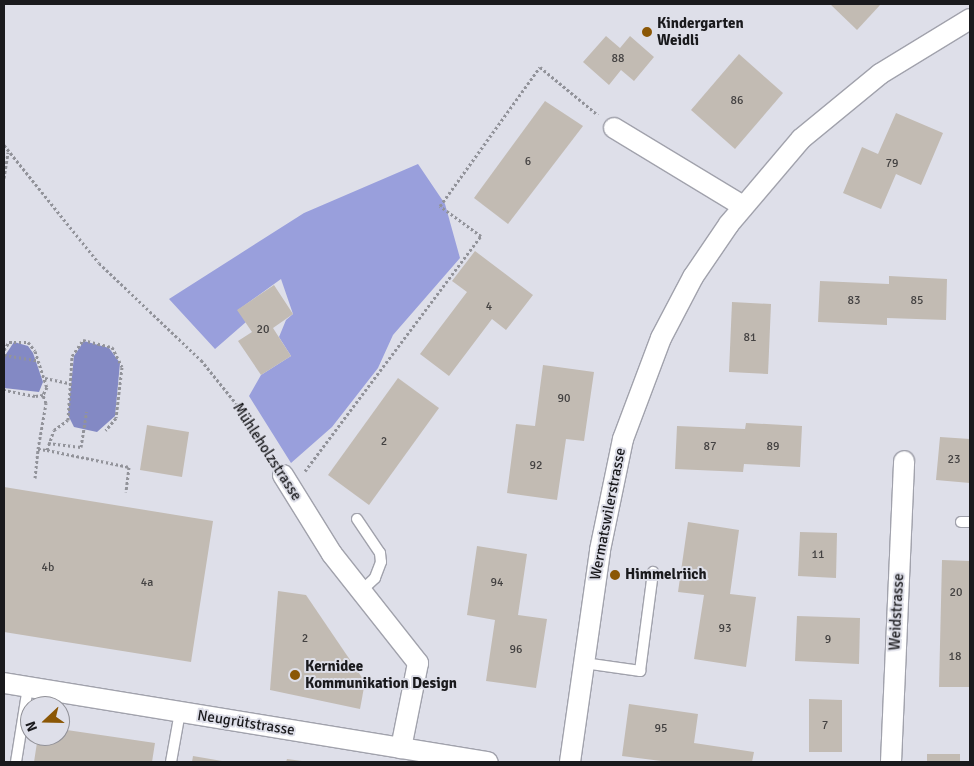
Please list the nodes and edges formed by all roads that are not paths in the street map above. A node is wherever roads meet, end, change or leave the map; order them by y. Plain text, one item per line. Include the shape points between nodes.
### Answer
1 (970, 19) edge
2 (614, 128) road end
3 (743, 206) junction
4 (904, 461) dead end
5 (287, 482) road end
6 (357, 519) dead end
7 (653, 572) dead end
8 (360, 592) junction
9 (584, 662) junction
10 (4, 683) edge
11 (28, 687) junction
12 (180, 712) junction
13 (401, 748) junction
14 (16, 762) edge
15 (171, 762) edge
16 (488, 762) edge
17 (570, 762) edge
18 (891, 762) edge

1 - 3 street, Wermatswilerstrasse via 880,74 801,138
2 - 3 street
3 - 9 street, Wermatswilerstrasse via 693,277 639,389 610,490
4 - 18 street, Weidstrasse
5 - 8 street, Mühleholzstrasse
6 - 8 lane via 380,553 381,562 374,578
7 - 9 lane via 640,671
8 - 13 street, Mühleholzstrasse via 418,663
9 - 17 street, Wermatswilerstrasse
10 - 11 street, Neugrütstrasse
11 - 12 street, Neugrütstrasse
11 - 14 lane
12 - 13 street, Neugrütstrasse
12 - 15 lane
13 - 16 street, Neugrütstrasse

